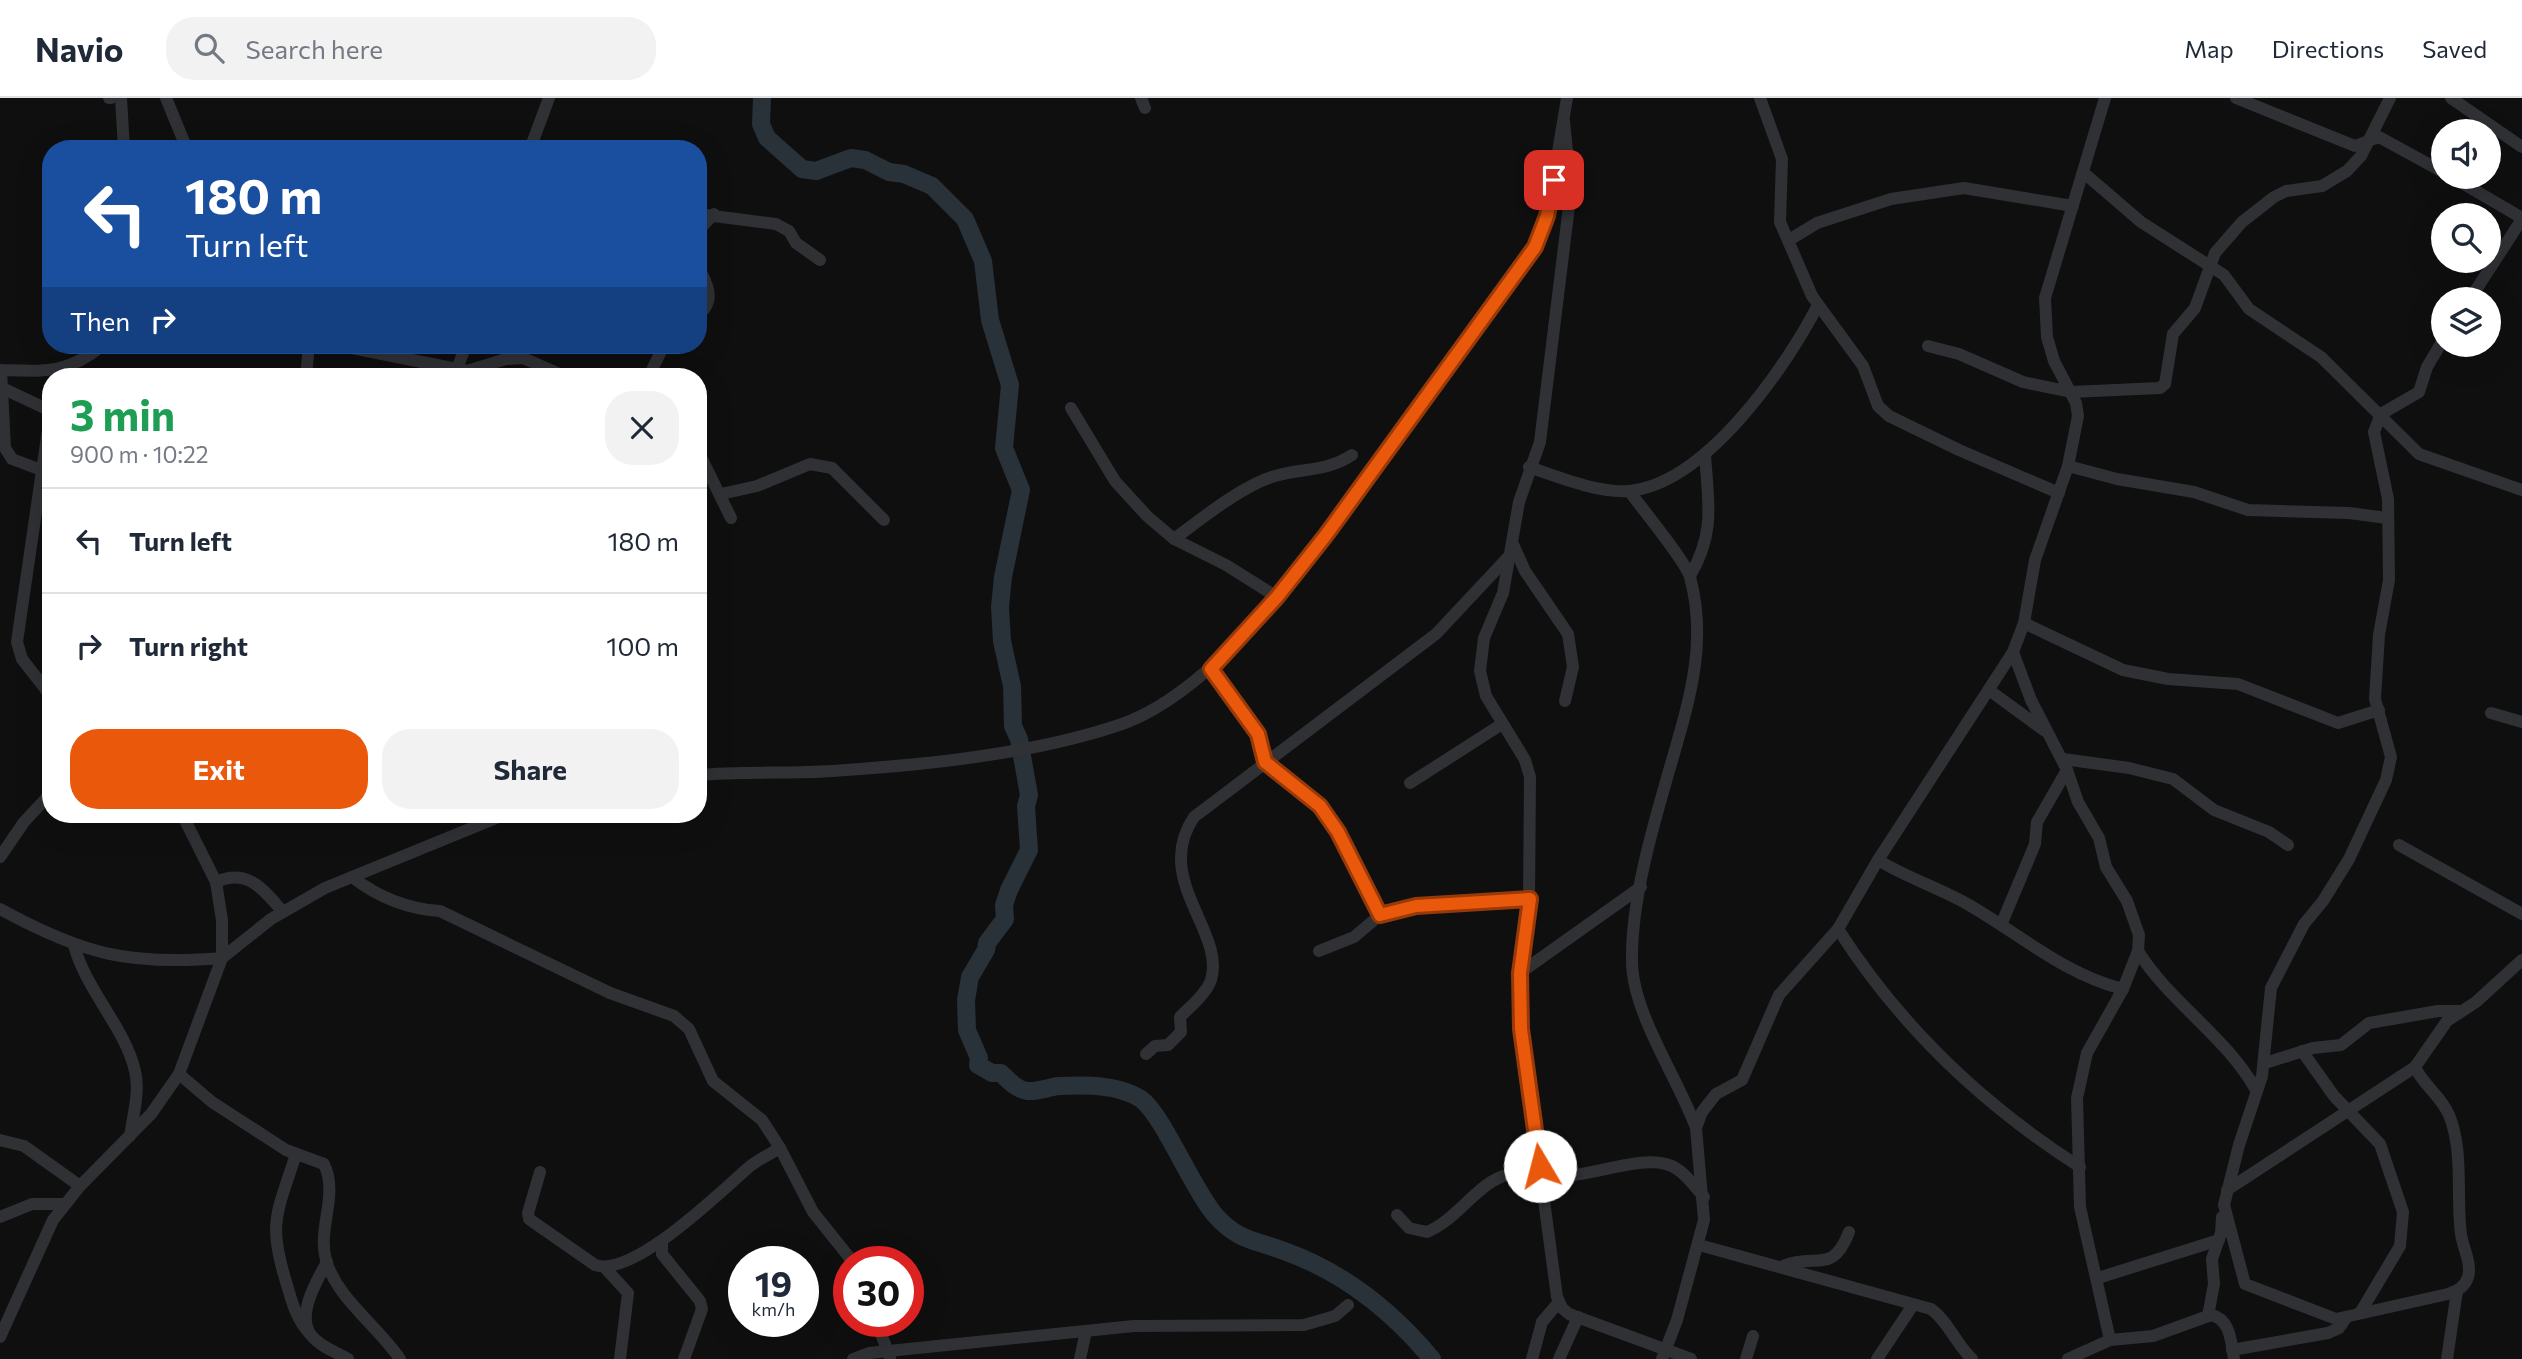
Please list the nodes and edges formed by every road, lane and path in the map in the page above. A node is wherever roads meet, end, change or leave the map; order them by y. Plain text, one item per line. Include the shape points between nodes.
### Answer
1 (121, 98) edge
2 (166, 98) edge
3 (549, 98) edge
4 (1567, 98) edge
5 (1759, 98) edge
6 (2105, 98) edge
7 (2236, 98) edge
8 (2390, 98) edge
9 (2451, 98) edge
10 (1564, 121) junction
11 (123, 140) edge
12 (183, 140) edge
13 (533, 140) edge
14 (2366, 141) junction
15 (2522, 147) edge
16 (2431, 165) edge
17 (2084, 173) junction
18 (2472, 189) edge
19 (2073, 206) junction
20 (707, 214) edge
21 (714, 214) junction
22 (2522, 218) edge
23 (707, 221) edge
24 (1789, 240) junction
25 (820, 260) dead end
26 (2209, 264) junction
27 (707, 285) edge
28 (2478, 287) edge
29 (707, 303) edge
30 (1818, 305) junction
31 (1928, 346) dead end
32 (90, 354) edge
33 (382, 354) edge
34 (2433, 357) edge
35 (66, 368) edge
36 (452, 368) edge
37 (477, 368) edge
38 (546, 368) edge
39 (1, 370) edge
40 (42, 372) edge
41 (1, 387) edge
42 (2071, 392) junction
43 (42, 406) edge
44 (1071, 408) dead end
45 (2381, 414) junction
46 (1705, 454) junction
47 (1352, 455) dead end
48 (2068, 466) junction
49 (1529, 467) junction
50 (707, 468) edge
51 (42, 470) edge
52 (42, 484) edge
53 (1629, 491) junction
54 (2522, 491) edge
55 (2059, 493) junction
56 (721, 494) junction
57 (731, 518) dead end
58 (2387, 518) junction
59 (884, 520) dead end
60 (1174, 539) junction
61 (1511, 548) junction
62 (1690, 576) junction
63 (1277, 597) junction
64 (2024, 623) junction
65 (2013, 652) junction
66 (1211, 669) junction
67 (42, 685) edge
68 (1989, 690) junction
69 (1565, 701) dead end
70 (2379, 710) junction
71 (2491, 713) dead end
72 (2522, 722) edge
73 (1502, 724) junction
74 (2047, 732) junction
75 (1265, 762) junction
76 (2065, 765) junction
77 (707, 775) edge
78 (1410, 783) dead end
79 (42, 803) edge
80 (186, 823) edge
81 (481, 823) edge
82 (2288, 845) dead end
83 (2399, 845) dead end
84 (0, 857) edge
85 (1878, 860) junction
86 (352, 877) junction
87 (216, 882) junction
88 (1641, 887) junction
89 (1530, 899) junction
90 (0, 909) edge
91 (284, 912) junction
92 (2522, 914) edge
93 (1380, 915) junction
94 (2001, 925) junction
95 (1838, 929) junction
96 (74, 945) junction
97 (1319, 951) dead end
98 (2138, 951) junction
99 (222, 958) junction
100 (2522, 960) edge
101 (1520, 973) junction
102 (2123, 989) junction
103 (2459, 1011) junction
104 (2302, 1051) junction
105 (1146, 1054) dead end
106 (2264, 1063) junction
107 (2415, 1066) junction
108 (179, 1074) junction
109 (2256, 1090) junction
110 (2349, 1112) junction
111 (1696, 1128) junction
112 (130, 1136) junction
113 (0, 1140) edge
114 (780, 1148) junction
115 (296, 1154) junction
116 (2080, 1167) junction
117 (1541, 1170) junction
118 (540, 1172) dead end
119 (80, 1186) junction
120 (2228, 1189) junction
121 (1704, 1197) junction
122 (64, 1204) junction
123 (1397, 1215) dead end
124 (0, 1217) edge
125 (1849, 1232) dead end
126 (2219, 1240) junction
127 (662, 1241) junction
128 (1699, 1245) junction
129 (841, 1246) edge
130 (327, 1262) junction
131 (1783, 1266) junction
132 (606, 1269) junction
133 (2098, 1278) junction
134 (2457, 1291) junction
135 (1559, 1302) junction
136 (1348, 1305) dead end
137 (1913, 1305) junction
138 (2360, 1313) junction
139 (2208, 1316) junction
140 (1578, 1317) junction
141 (4, 1318) edge
142 (2346, 1318) junction
143 (1086, 1331) junction
144 (310, 1334) junction
145 (1753, 1336) dead end
146 (0, 1337) edge
147 (882, 1337) edge
148 (2110, 1340) junction
149 (1663, 1354) edge
150 (889, 1355) edge
151 (2233, 1355) edge
152 (689, 1358) edge
153 (348, 1359) edge
154 (400, 1359) edge
155 (620, 1359) edge
156 (853, 1359) edge
157 (1080, 1359) edge
158 (1532, 1359) edge
159 (1559, 1359) edge
160 (1691, 1359) edge
161 (1746, 1359) edge
162 (1877, 1359) edge
163 (1971, 1359) edge
164 (2068, 1359) edge
165 (2447, 1359) edge

1 - 11 street
2 - 12 street
3 - 13 street
4 - 10 street
5 - 24 street via 1780,150 1783,179 1778,214
6 - 17 street
7 - 14 street via 2355,146
8 - 14 street
9 - 15 street
10 - 49 street via 1570,165 1569,213 1540,442
10 - 63 street via 1547,216 1535,247
14 - 16 street via 2379,136 2393,141
14 - 26 street via 2361,156 2347,172 2322,186 2286,191 2242,222
17 - 19 street
17 - 26 street via 2141,222
18 - 22 street
19 - 24 street via 1964,188 1891,200 1817,223
19 - 42 street via 2045,298 2054,361
20 - 21 street
21 - 23 street
21 - 25 street via 776,224
22 - 28 street
24 - 30 street
26 - 42 street via 2195,309 2173,334 2165,384 2150,391
26 - 45 street via 2224,275 2249,309 2321,357
27 - 29 street
30 - 46 street via 1801,337 1734,427
30 - 55 street via 1863,366 1874,400 1889,416
31 - 42 street via 1959,354 2023,382
32 - 35 street
33 - 36 street
34 - 45 street via 2418,392
37 - 38 street via 523,358
39 - 40 street
39 - 41 street
41 - 43 street
41 - 51 street via 8,455
42 - 48 street via 2078,416
44 - 60 street via 1115,481
45 - 54 street via 2429,460
45 - 58 street via 2374,432 2388,499
46 - 53 street via 1671,478
46 - 62 street via 1709,529 1703,554
47 - 60 street via 1325,469 1272,477
48 - 55 street
48 - 58 street via 2117,480 2194,492 2248,510
49 - 53 street
49 - 61 street
50 - 56 street
52 - 67 street via 17,642 22,659
53 - 62 street
55 - 64 street via 2035,560
56 - 57 street
56 - 59 street via 757,486 810,464 832,468
58 - 70 street via 2389,580 2374,679
60 - 63 street
61 - 69 street via 1568,634 1573,667
61 - 73 street via 1503,593 1484,638 1480,671 1486,696
61 - 75 street via 1436,635
62 - 88 street via 1697,633 1696,677
63 - 66 street
64 - 65 street
64 - 70 street via 2123,670 2238,684 2338,723
65 - 68 street
65 - 74 street
66 - 75 street via 1258,734
66 - 77 street via 1148,713 1048,744 833,771
68 - 74 street
68 - 85 street
70 - 106 street via 2391,757 2386,780 2337,880 2280,967 2271,988
71 - 72 street
73 - 78 street
73 - 89 street via 1525,760 1530,777
74 - 76 street
75 - 93 street via 1308,795 1332,823
75 - 105 street via 1194,817 1182,836 1184,881 1213,971 1210,983 1180,1017 1181,1032 1168,1045 1155,1046
76 - 82 street via 2129,768 2173,779 2214,810 2269,832
76 - 94 street via 2037,822 2035,844
76 - 98 street via 2078,802 2099,838 2106,867 2137,926
79 - 84 street
80 - 87 street
81 - 86 street
83 - 92 street
85 - 94 street
85 - 95 street
86 - 91 street
86 - 114 street via 414,909 439,911 610,993 674,1016 689,1029 713,1082 762,1120
87 - 91 street via 237,875 248,879
87 - 99 street
88 - 101 street
88 - 111 street via 1634,929 1634,977 1658,1047
89 - 93 street via 1416,906
89 - 101 street
90 - 96 street
91 - 99 street
93 - 97 street via 1354,937
94 - 102 street via 2077,973
95 - 111 street via 1787,984 1769,1014 1742,1080 1716,1094
95 - 116 street via 1890,1001 1955,1071 2024,1130
96 - 99 street via 131,960
96 - 112 street via 80,970 136,1073
98 - 102 street
98 - 109 street via 2229,1051
99 - 108 street
100 - 103 street via 2476,1002
101 - 117 street via 1521,1029
102 - 116 street via 2080,1072 2076,1121
103 - 104 street via 2369,1023 2341,1045
103 - 107 street via 2434,1036
104 - 106 street
104 - 110 street
106 - 109 street
107 - 110 street
107 - 134 street via 2449,1116 2454,1137 2461,1234 2469,1274
108 - 112 street
108 - 115 street via 212,1102
109 - 120 street
110 - 120 street
110 - 138 street via 2380,1144 2403,1212 2400,1246
111 - 121 street
112 - 119 street
113 - 119 street via 24,1146
114 - 127 street via 750,1165 713,1202
114 - 129 street via 809,1205
115 - 130 street via 324,1164 329,1174
115 - 144 street via 280,1198 274,1238 292,1301
116 - 133 street via 2080,1207
117 - 121 street via 1558,1178 1660,1163 1678,1169
117 - 123 street via 1502,1176 1427,1232 1409,1228
117 - 135 street via 1550,1262
118 - 132 street via 529,1219
119 - 122 street
120 - 126 street via 2221,1198
120 - 142 street via 2225,1215 2245,1284 2325,1317
121 - 128 street
122 - 124 street via 32,1204
122 - 141 street
125 - 131 street via 1835,1256
126 - 133 street
126 - 139 street via 2211,1262 2214,1284
127 - 132 street
127 - 152 street via 662,1254 702,1309
128 - 131 street
128 - 149 street
130 - 144 street via 308,1303
130 - 154 street via 352,1303
131 - 137 street
132 - 155 street via 628,1293
133 - 148 street
134 - 138 street
134 - 165 street
135 - 140 street
135 - 158 street via 1544,1318
136 - 143 street via 1335,1315 1304,1325 1169,1325
137 - 162 street
137 - 163 street via 1938,1314
138 - 142 street
139 - 148 street via 2153,1336
139 - 151 street via 2225,1323
140 - 149 street
140 - 159 street
141 - 146 street
142 - 151 street via 2328,1333
143 - 150 street
143 - 157 street
144 - 153 street
145 - 161 street
147 - 150 street
148 - 164 street
149 - 160 street
150 - 156 street

